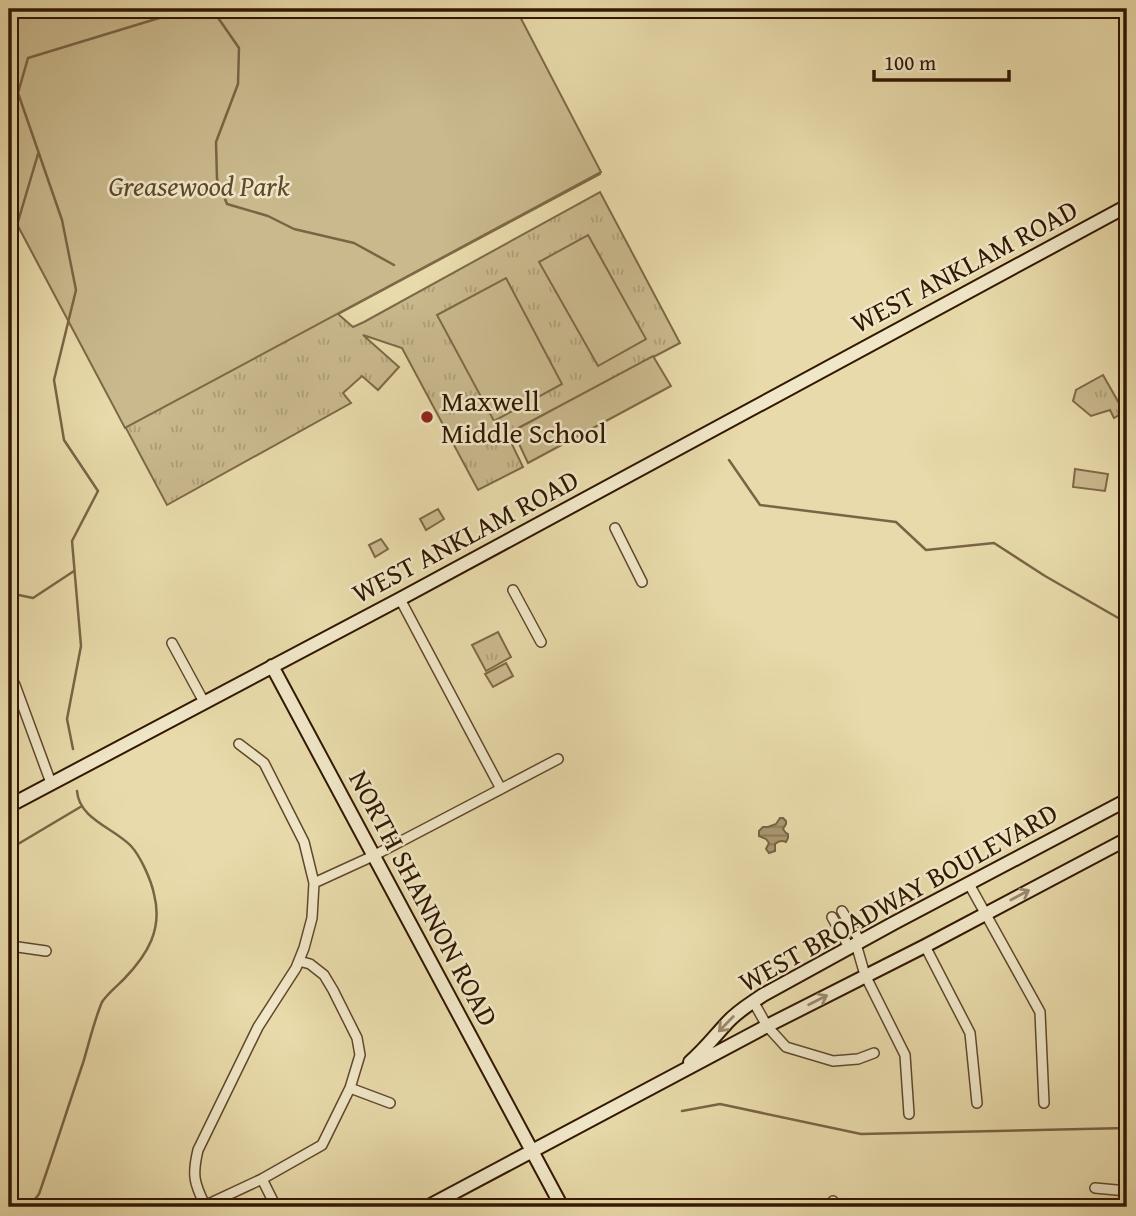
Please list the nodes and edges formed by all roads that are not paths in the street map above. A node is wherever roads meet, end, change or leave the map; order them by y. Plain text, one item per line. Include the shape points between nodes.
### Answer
1 (1127, 206) edge
2 (615, 528) dead end
3 (642, 582) dead end
4 (513, 590) dead end
5 (400, 599) junction
6 (541, 642) dead end
7 (172, 643) dead end
8 (272, 666) junction
9 (9, 674) edge
10 (204, 702) junction
11 (240, 744) dead end
12 (558, 759) dead end
13 (51, 783) junction
14 (502, 789) junction
15 (1127, 800) edge
16 (9, 806) edge
17 (1127, 839) edge
18 (373, 856) junction
19 (314, 883) junction
20 (969, 884) junction
21 (842, 911) dead end
22 (985, 914) junction
23 (832, 917) dead end
24 (855, 944) junction
25 (925, 946) junction
26 (9, 948) edge
27 (46, 951) dead end
28 (299, 961) junction
29 (865, 975) junction
30 (753, 1002) junction
31 (767, 1026) junction
32 (874, 1053) dead end
33 (671, 1078) junction
34 (350, 1088) junction
35 (390, 1103) dead end
36 (977, 1103) dead end
37 (1044, 1103) dead end
38 (909, 1114) dead end
39 (533, 1151) junction
40 (262, 1179) junction
41 (1095, 1188) dead end
42 (1127, 1191) edge
43 (204, 1206) edge
44 (276, 1207) edge
45 (426, 1207) edge
46 (562, 1207) edge

1 - 5 street, WEST ANKLAM ROAD
2 - 3 street
4 - 6 street
5 - 8 street, WEST ANKLAM ROAD
5 - 14 street
7 - 10 street
8 - 10 street, WEST ANKLAM ROAD
8 - 18 street, NORTH SHANNON ROAD
9 - 13 street
10 - 13 street, WEST ANKLAM ROAD
11 - 19 street via 264,763 304,842
12 - 14 street
13 - 16 street, WEST ANKLAM ROAD
14 - 18 street
15 - 20 street, WEST BROADWAY BOULEVARD
22 -> 17 street, WEST BROADWAY BOULEVARD
18 - 19 street
18 - 39 street, NORTH SHANNON ROAD
19 - 28 street via 312,918
20 - 22 street
20 - 24 street, WEST BROADWAY BOULEVARD
21 - 24 street
22 - 25 street, WEST BROADWAY BOULEVARD
22 - 37 street via 1040,1012
23 - 24 street
24 - 29 street
24 - 30 street, WEST BROADWAY BOULEVARD
25 - 29 street, WEST BROADWAY BOULEVARD
25 - 36 street via 970,1033
26 - 27 street
28 - 34 street via 324,975 357,1038 360,1055
28 - 43 street via 258,1027 198,1150 194,1167
31 -> 29 street, WEST BROADWAY BOULEVARD
29 - 38 street via 905,1055
30 - 31 street
30 -> 33 street, WEST BROADWAY BOULEVARD
31 - 32 street via 786,1047 833,1061
31 - 33 street, WEST BROADWAY BOULEVARD
33 - 39 street, WEST BROADWAY BOULEVARD
34 - 35 street
34 - 40 street via 323,1145
39 - 45 street, WEST BROADWAY BOULEVARD
39 - 46 street, NORTH SHANNON ROAD
40 - 43 street
40 - 44 street
41 - 42 street

